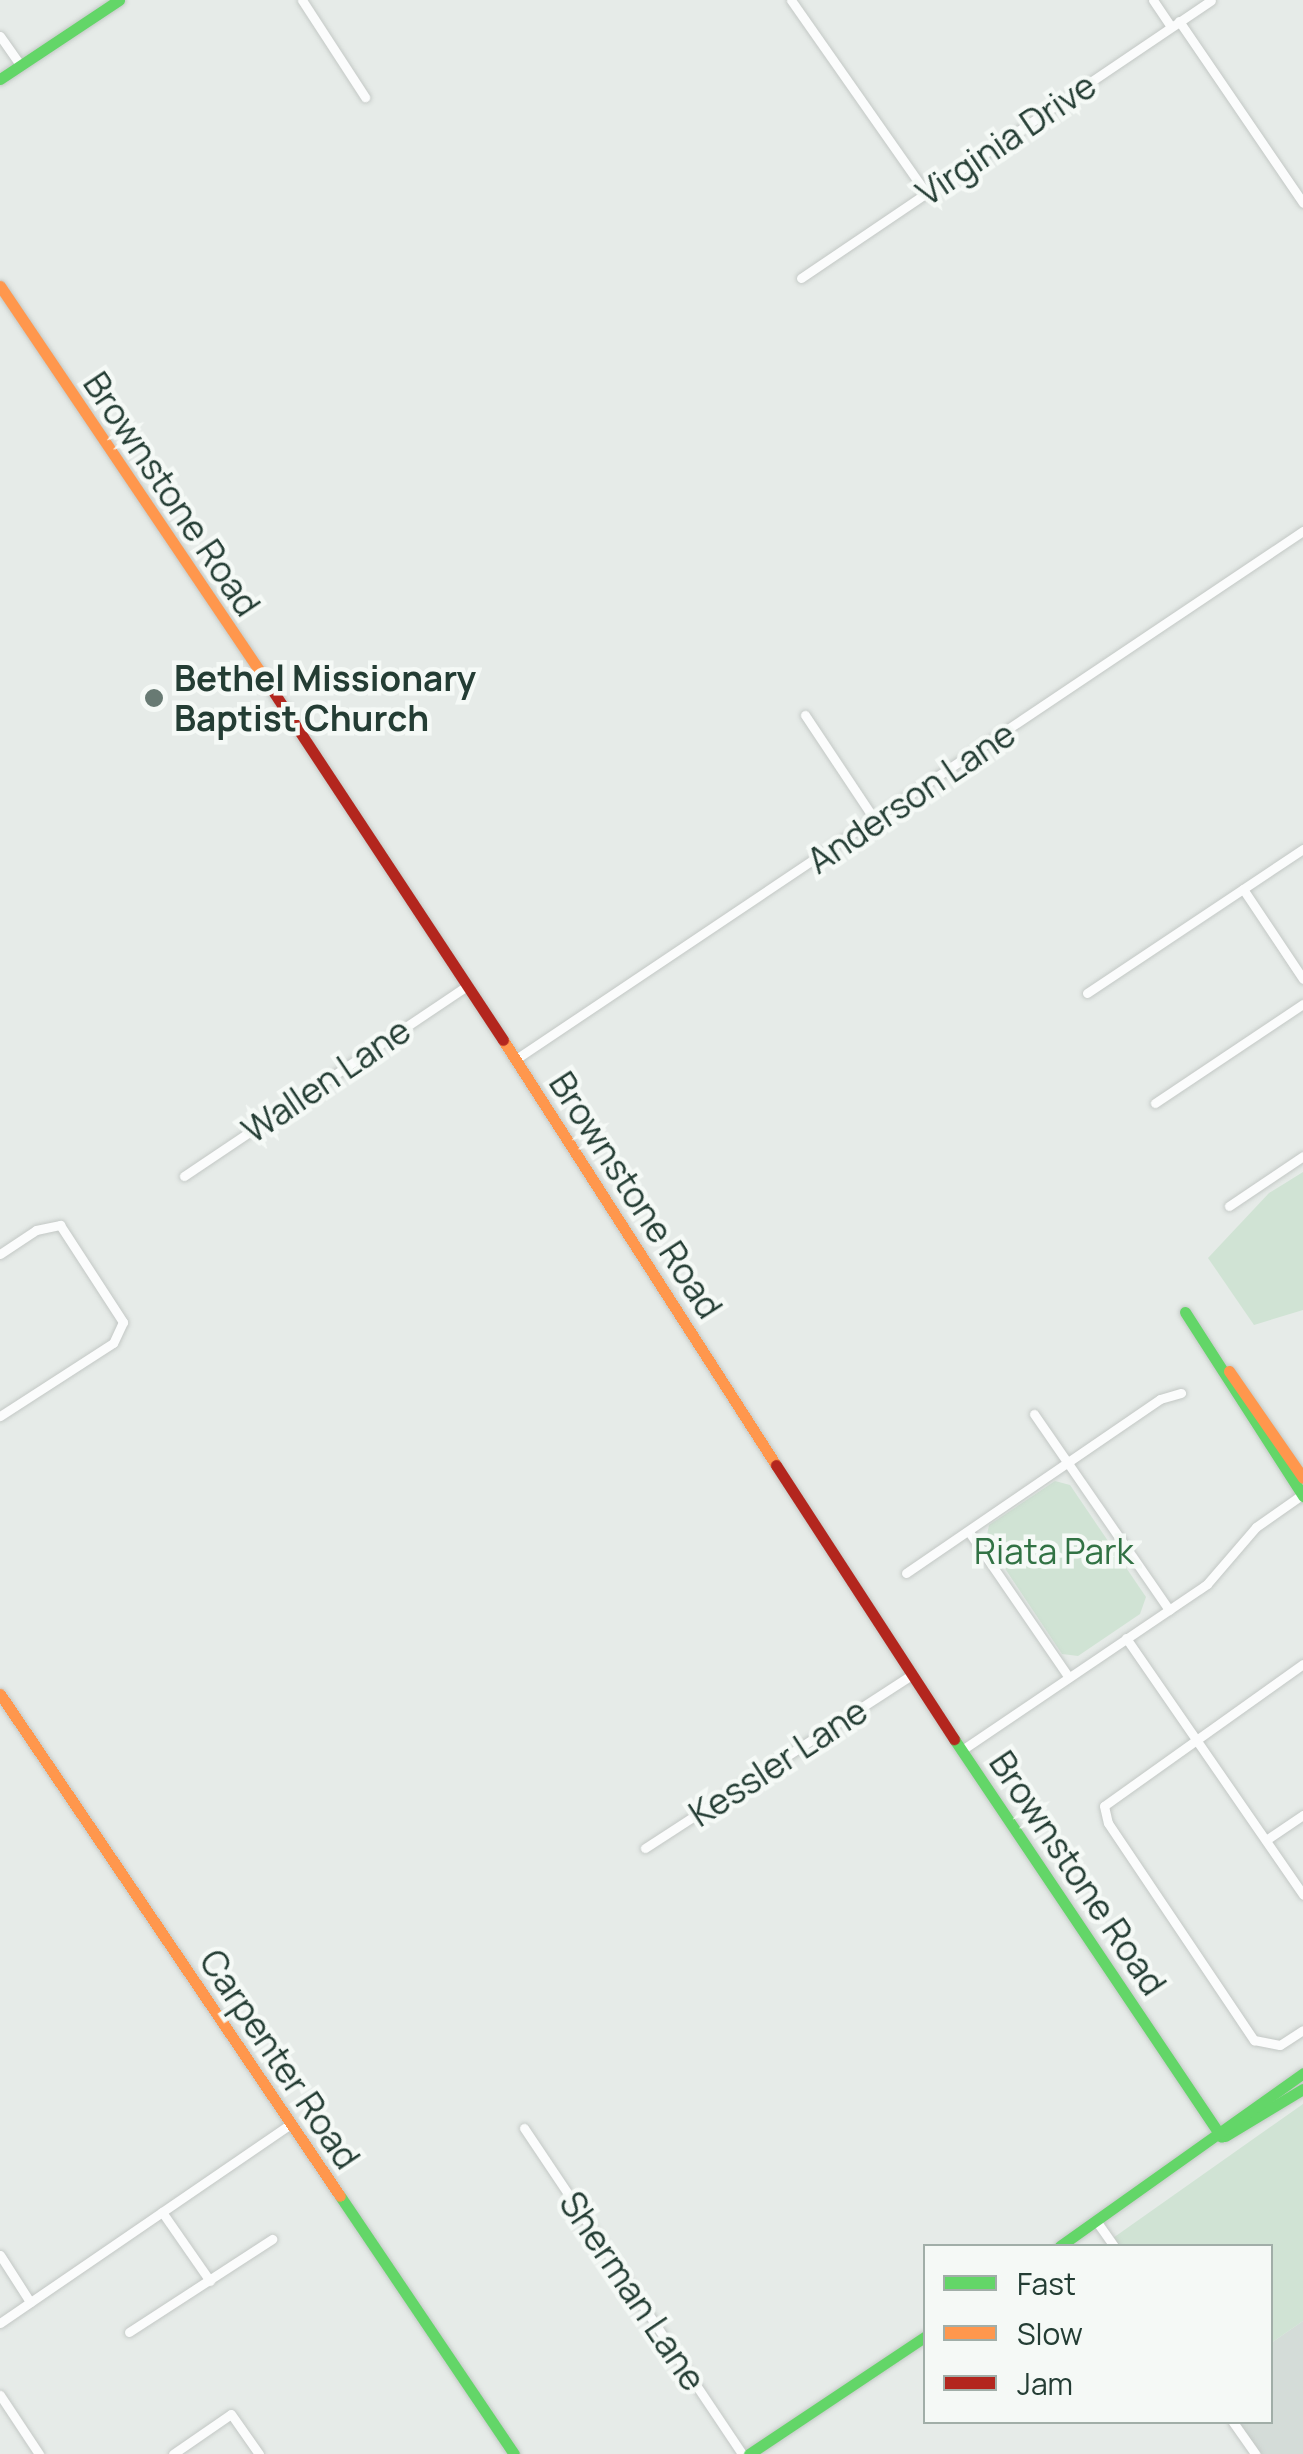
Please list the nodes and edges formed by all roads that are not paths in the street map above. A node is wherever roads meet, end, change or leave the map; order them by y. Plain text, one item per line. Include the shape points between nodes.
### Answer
1 (119, 0) edge
2 (302, 0) edge
3 (791, 0) edge
4 (1153, 0) edge
5 (1211, 0) edge
6 (1175, 24) junction
7 (0, 36) edge
8 (20, 66) junction
9 (0, 79) edge
10 (365, 98) dead end
11 (927, 194) junction
12 (1303, 203) edge
13 (801, 278) dead end
14 (0, 286) edge
15 (1303, 531) edge
16 (804, 716) dead end
17 (876, 822) junction
18 (1303, 849) edge
19 (1243, 889) junction
20 (1303, 979) edge
21 (468, 985) junction
22 (1087, 993) dead end
23 (1303, 1004) edge
24 (516, 1059) junction
25 (1155, 1104) dead end
26 (1303, 1156) edge
27 (184, 1176) dead end
28 (1230, 1206) dead end
29 (0, 1254) edge
30 (1181, 1392) dead end
31 (1034, 1414) dead end
32 (0, 1416) edge
33 (1068, 1463) junction
34 (1303, 1478) edge
35 (1303, 1495) edge
36 (968, 1532) junction
37 (906, 1574) dead end
38 (1168, 1610) junction
39 (1126, 1638) junction
40 (1303, 1664) edge
41 (911, 1675) junction
42 (1068, 1676) junction
43 (0, 1694) edge
44 (1195, 1737) junction
45 (962, 1750) junction
46 (1303, 1815) edge
47 (1266, 1840) junction
48 (645, 1848) dead end
49 (1303, 1896) edge
50 (1303, 2030) edge
51 (1303, 2073) edge
52 (1303, 2089) edge
53 (290, 2124) junction
54 (524, 2128) dead end
55 (1221, 2137) junction
56 (162, 2212) junction
57 (1097, 2222) junction
58 (272, 2239) dead end
59 (1063, 2244) edge
60 (1113, 2244) edge
61 (0, 2255) edge
62 (210, 2281) junction
63 (30, 2302) junction
64 (0, 2322) edge
65 (128, 2332) dead end
66 (923, 2338) edge
67 (0, 2395) edge
68 (1234, 2424) edge
69 (39, 2454) edge
70 (173, 2454) edge
71 (258, 2454) edge
72 (514, 2454) edge
73 (746, 2454) edge
74 (1255, 2454) edge

1 - 8 street
2 - 10 street
3 - 11 street
4 - 6 street
5 - 6 street, Virginia Drive
6 - 11 street, Virginia Drive
6 - 12 street
7 - 8 street
8 - 9 street
11 - 13 street, Virginia Drive
14 - 21 street, Brownstone Road
15 - 17 street, Anderson Lane
16 - 17 street
17 - 24 street, Anderson Lane
18 - 19 street
19 - 20 street
19 - 22 street
21 - 24 street, Brownstone Road
21 - 27 street, Wallen Lane
23 - 25 street
24 - 41 street, Brownstone Road
26 - 28 street
29 - 32 street via 36,1230 60,1224 124,1322 113,1343
30 - 33 street via 1160,1398
31 - 33 street
33 - 36 street
33 - 38 street
34 - 35 street via 1185,1312
35 - 38 street via 1256,1527 1206,1584
36 - 37 street
36 - 42 street
38 - 39 street
39 - 42 street
39 - 44 street
40 - 44 street
41 - 45 street, Brownstone Road
41 - 48 street, Kessler Lane
42 - 45 street
43 - 53 street, Carpenter Road
44 - 47 street
44 - 50 street via 1111,1798 1104,1806 1108,1823 1254,2040 1280,2045
45 - 55 street, Brownstone Road
46 - 47 street
47 - 49 street
51 - 55 street
52 - 55 street
53 - 56 street
53 - 72 street, Carpenter Road
54 - 73 street, Sherman Lane
55 - 57 street
56 - 62 street
56 - 63 street
57 - 59 street
57 - 60 street
58 - 62 street
61 - 63 street
62 - 65 street
63 - 64 street
66 - 73 street
67 - 69 street
68 - 74 street
70 - 71 street via 231,2414

